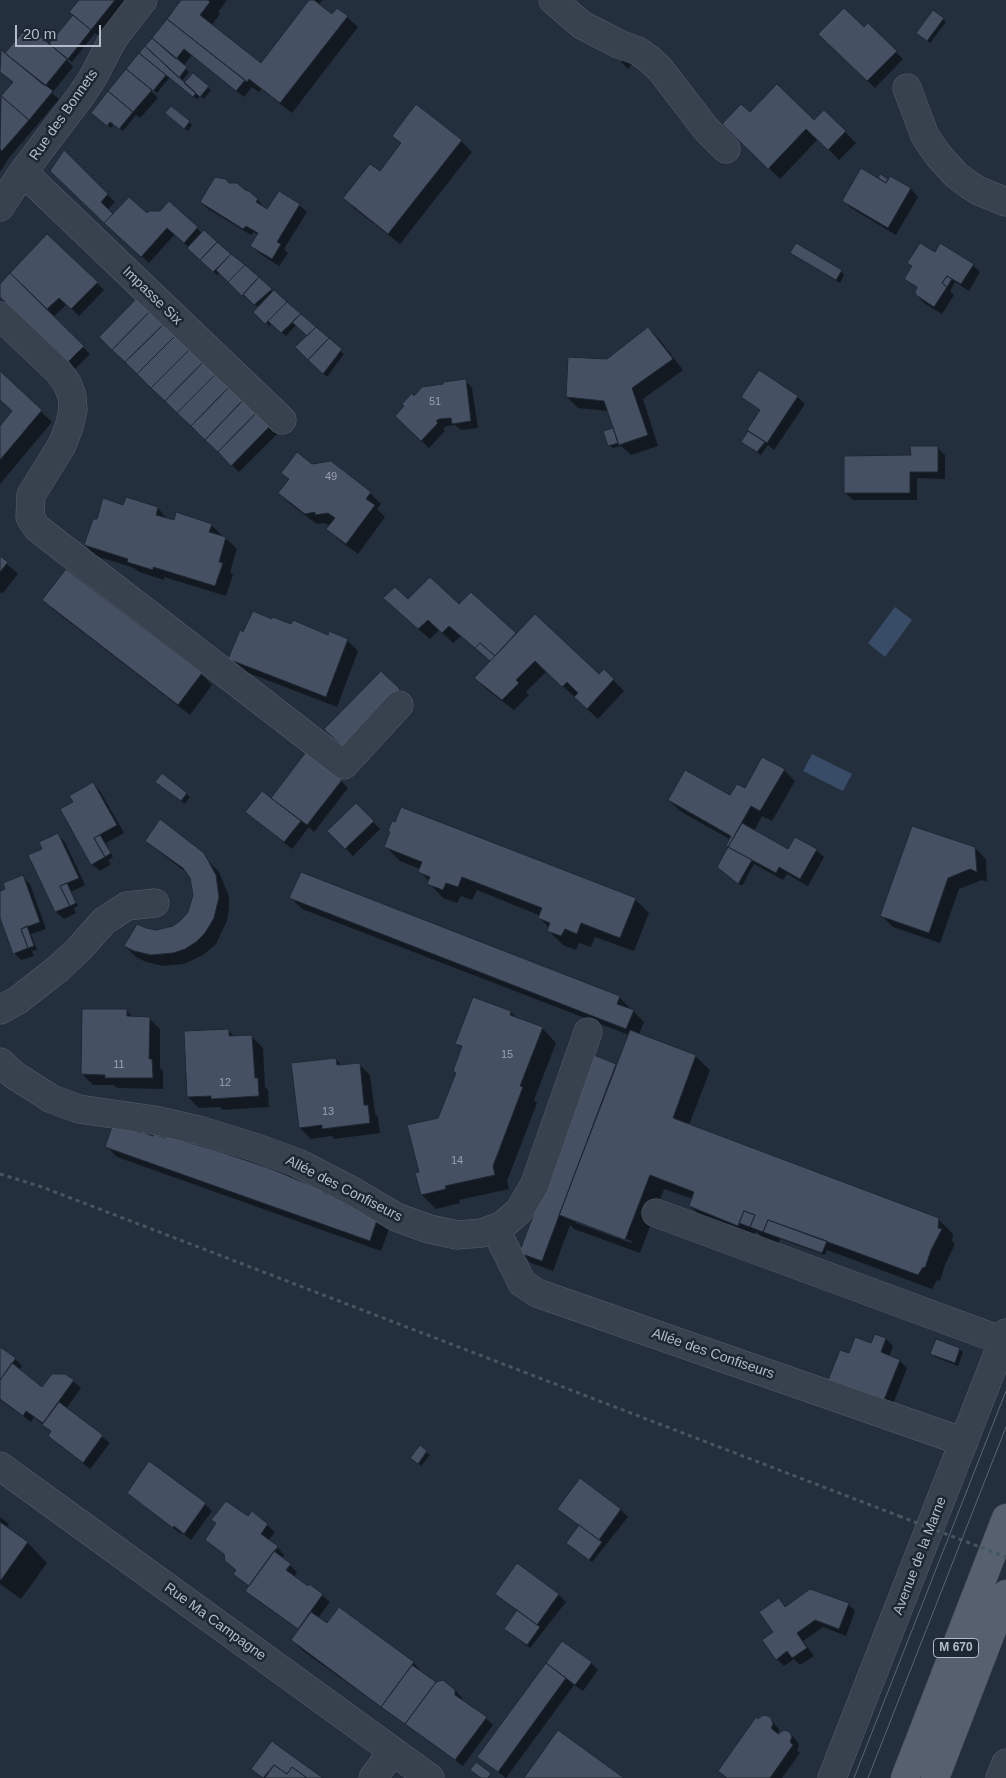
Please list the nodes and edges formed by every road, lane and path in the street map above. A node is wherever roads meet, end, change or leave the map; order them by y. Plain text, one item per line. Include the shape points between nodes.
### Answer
1 (143, 0) edge
2 (553, 0) edge
3 (907, 88) dead end
4 (726, 149) dead end
5 (23, 172) junction
6 (1006, 202) edge
7 (0, 207) edge
8 (0, 316) edge
9 (282, 420) dead end
10 (399, 705) dead end
11 (156, 903) dead end
12 (0, 1010) edge
13 (588, 1032) dead end
14 (0, 1062) edge
15 (0, 1174) edge
16 (656, 1213) dead end
17 (495, 1228) junction
18 (1005, 1337) edge
19 (964, 1442) junction
20 (0, 1466) edge
21 (1006, 1518) edge
22 (1006, 1556) edge
23 (1006, 1594) edge
24 (393, 1751) junction
25 (1006, 1763) edge
26 (373, 1778) edge
27 (430, 1778) edge
28 (832, 1778) edge
29 (905, 1778) edge
30 (935, 1778) edge
31 (1000, 1778) edge

1 - 5 street, Rue des Bonnets via 113,39 80,97
2 - 4 street via 582,24 638,51 660,69 706,129
3 - 6 street via 925,136 938,155 968,184
5 - 7 street, Rue des Bonnets
5 - 9 street, Impasse Six
8 - 10 street via 68,382 72,396 73,410 62,444 31,495 30,517 38,528 344,765
11 - 12 street via 127,906 104,921 59,968
13 - 17 street, Allée des Confiseurs via 534,1186 519,1211
14 - 17 street, Allée des Confiseurs via 52,1099 79,1109 202,1131 257,1148 298,1164 396,1217 430,1229 457,1235 482,1233
15 - 22 path, bridge via 60,1194
16 - 18 street
17 - 19 street, Allée des Confiseurs via 522,1283 537,1293
18 - 19 street, Avenue de la Marne
19 - 28 street, Avenue de la Marne
20 - 24 street, Rue Ma Campagne
21 - 29 main road, M 670
23 - 30 main road, M 670
24 - 26 street
24 - 27 street, Rue Ma Campagne
25 - 31 street

